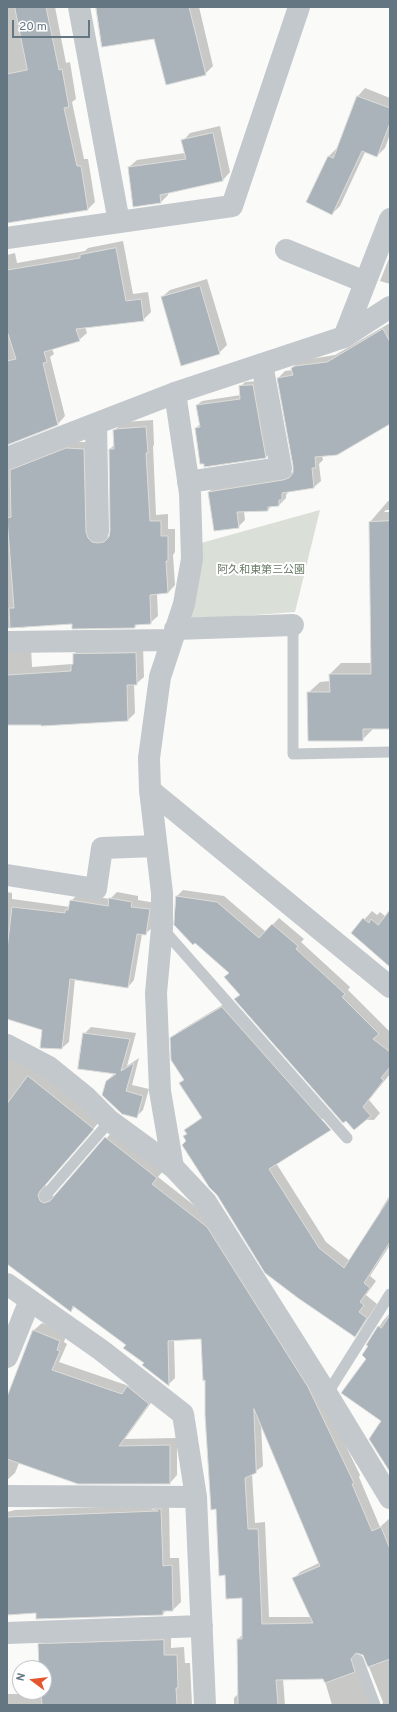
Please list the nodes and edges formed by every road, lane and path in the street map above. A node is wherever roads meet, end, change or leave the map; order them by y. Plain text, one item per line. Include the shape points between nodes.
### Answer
1 (79, 7) edge
2 (299, 7) edge
3 (390, 219) edge
4 (119, 222) junction
5 (7, 238) edge
6 (286, 250) dead end
7 (365, 282) junction
8 (390, 307) edge
9 (344, 336) junction
10 (262, 364) junction
11 (175, 393) junction
12 (96, 424) junction
13 (7, 458) edge
14 (188, 482) junction
15 (98, 531) dead end
16 (293, 625) joint
17 (173, 634) junction
18 (7, 642) edge
19 (390, 752) edge
20 (150, 790) junction
21 (156, 846) junction
22 (7, 876) edge
23 (162, 928) junction
24 (390, 987) edge
25 (7, 1045) edge
26 (110, 1121) junction
27 (346, 1138) dead end
28 (173, 1167) junction
29 (45, 1196) dead end
30 (7, 1284) edge
31 (390, 1294) edge
32 (30, 1300) junction
33 (7, 1357) edge
34 (327, 1394) junction
35 (7, 1496) edge
36 (196, 1497) junction
37 (390, 1498) edge
38 (202, 1626) junction
39 (7, 1633) edge
40 (358, 1660) dead end
41 (205, 1705) edge
42 (375, 1705) edge

1 - 4 street
2 - 4 street via 232,206
3 - 7 street
4 - 5 street
6 - 7 street
7 - 9 street
8 - 9 street
9 - 10 street
10 - 11 street
10 - 14 street via 281,468
11 - 12 street
11 - 14 street
12 - 13 street
12 - 15 street
14 - 17 street via 192,559 184,604
16 - 17 street
16 - 19 lane via 293,754
17 - 18 street
17 - 20 street via 160,677 149,758
20 - 21 street
20 - 24 street
21 - 22 street via 102,848 96,889
21 - 23 street via 162,893
23 - 27 lane
23 - 28 street via 156,992 160,1091
25 - 26 street via 49,1067 86,1097
26 - 28 street
26 - 29 lane
28 - 34 street via 206,1202
30 - 32 street
31 - 34 lane
32 - 33 street
32 - 36 street via 101,1350 184,1414
34 - 37 street
35 - 36 street
36 - 38 street
38 - 39 street
38 - 41 street
40 - 42 lane

